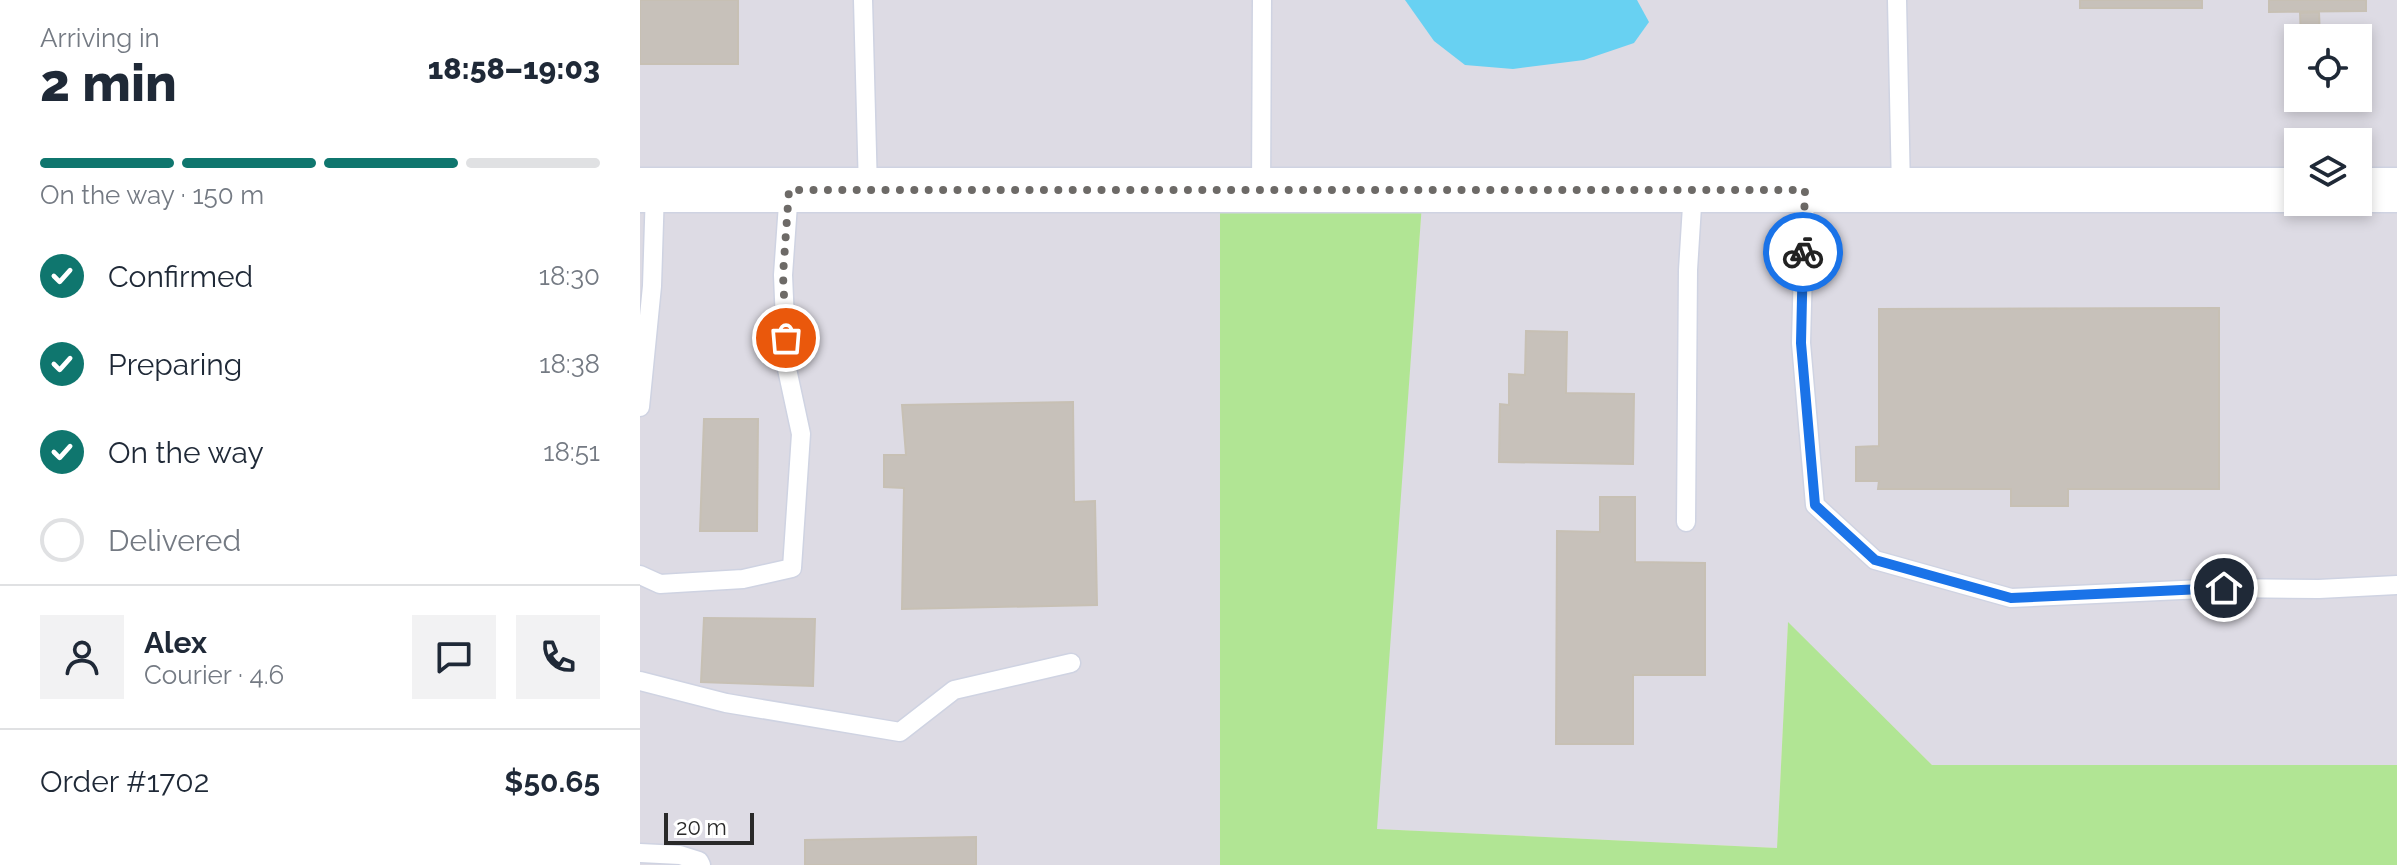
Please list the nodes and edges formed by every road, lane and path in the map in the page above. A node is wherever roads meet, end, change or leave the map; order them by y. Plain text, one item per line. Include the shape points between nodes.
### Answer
1 (863, 0) edge
2 (1262, 0) edge
3 (1897, 0) edge
4 (648, 190) edge
5 (789, 190) junction
6 (868, 190) junction
7 (1261, 190) junction
8 (1693, 190) junction
9 (1805, 190) junction
10 (1901, 190) junction
11 (2284, 190) edge
12 (2372, 190) edge
13 (2397, 190) edge
14 (640, 407) edge
15 (1686, 522) dead end
16 (640, 575) edge
17 (2397, 585) edge
18 (1071, 663) dead end
19 (640, 681) edge
20 (640, 853) edge
21 (701, 865) edge

1 - 6 lane
2 - 7 lane
3 - 10 lane
4 - 5 street
4 - 14 lane via 652,286
5 - 6 street
5 - 16 lane via 783,275 787,353 801,434 792,568 743,579 660,584
6 - 7 street
7 - 8 street
8 - 9 street
8 - 15 lane
9 - 10 street
9 - 17 lane via 1801,343 1815,505 1875,560 2011,598
10 - 11 street
12 - 13 street
18 - 19 lane via 954,690 900,732 726,703
20 - 21 lane via 680,855

